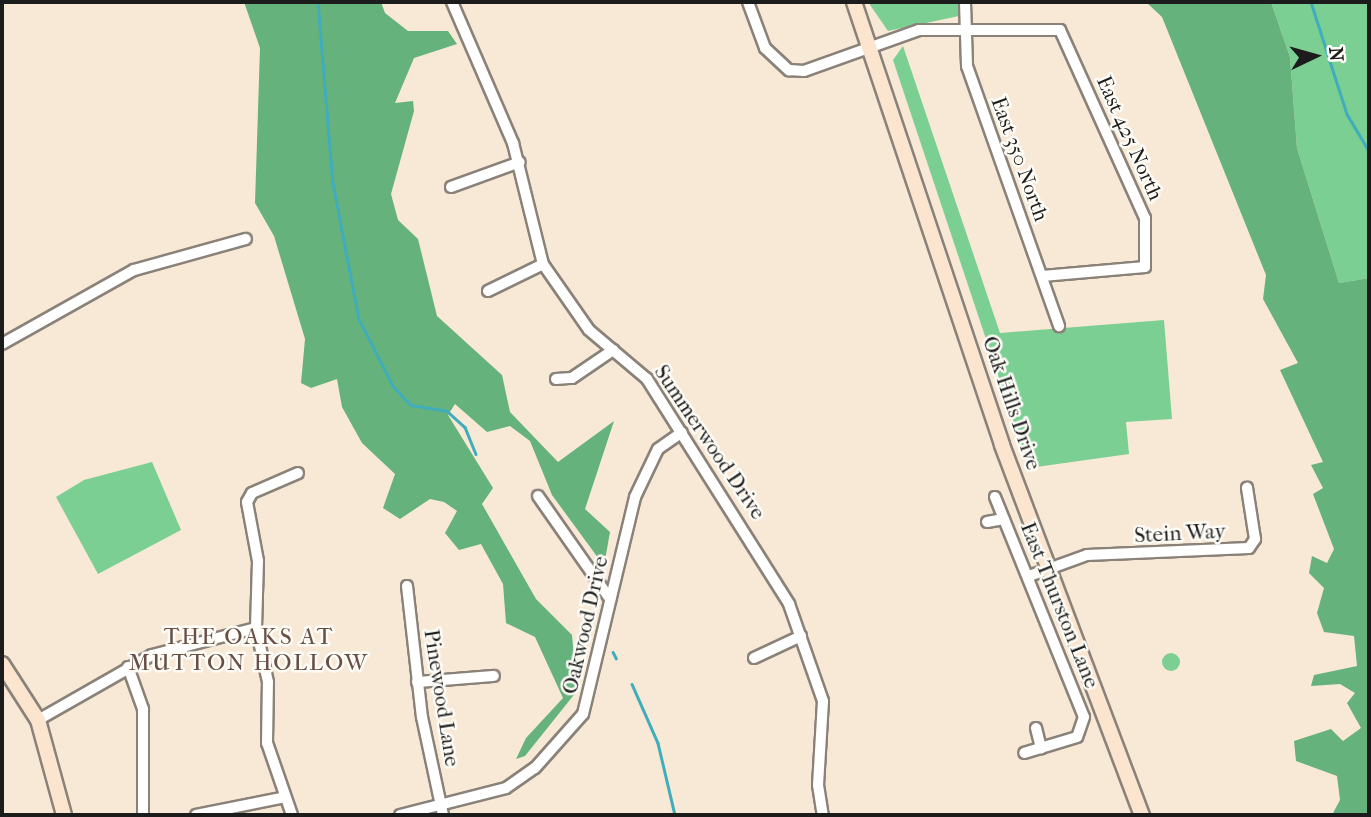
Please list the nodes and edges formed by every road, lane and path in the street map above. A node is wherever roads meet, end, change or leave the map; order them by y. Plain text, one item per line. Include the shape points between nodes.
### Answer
1 (452, 2) edge
2 (748, 2) edge
3 (853, 2) edge
4 (965, 2) edge
5 (964, 30) junction
6 (870, 47) junction
7 (520, 162) junction
8 (451, 187) dead end
9 (246, 239) dead end
10 (543, 264) junction
11 (1042, 276) junction
12 (488, 291) dead end
13 (1059, 326) dead end
14 (2, 344) edge
15 (613, 350) junction
16 (556, 379) dead end
17 (682, 432) junction
18 (298, 473) dead end
19 (1247, 488) dead end
20 (538, 496) dead end
21 (995, 497) dead end
22 (1004, 519) junction
23 (987, 522) dead end
24 (1052, 568) junction
25 (1030, 576) junction
26 (407, 586) dead end
27 (610, 599) junction
28 (256, 628) junction
29 (801, 636) junction
30 (754, 658) dead end
31 (2, 664) edge
32 (128, 667) junction
33 (494, 676) dead end
34 (417, 682) junction
35 (38, 720) junction
36 (1036, 728) dead end
37 (1041, 748) junction
38 (1024, 753) dead end
39 (281, 798) junction
40 (442, 811) edge
41 (64, 815) edge
42 (143, 815) edge
43 (196, 815) edge
44 (292, 815) edge
45 (400, 815) edge
46 (823, 815) edge
47 (1142, 815) edge

1 - 7 street, Summerwood Drive
2 - 6 street via 765,48 789,70 804,71
3 - 6 main road, Oak Hills Drive
4 - 5 street, East 350 North
5 - 6 street via 919,30
5 - 11 street, East 350 North via 967,66
5 - 11 street, East 425 North via 1059,30 1145,218 1145,267
6 - 24 main road, Oak Hills Drive via 1002,445
7 - 8 street
7 - 10 street, Summerwood Drive via 530,233
9 - 14 street via 134,270
10 - 12 street
10 - 15 street, Summerwood Drive via 589,330
11 - 13 street, East 350 North
15 - 16 street via 572,378
15 - 17 street, Summerwood Drive via 647,379
17 - 27 street, Oakwood Drive via 658,449 635,496
17 - 29 street, Summerwood Drive via 772,569
18 - 28 street via 252,493 247,502 258,561
19 - 24 street, Stein Way via 1255,539 1249,548 1087,555
20 - 27 street
21 - 22 street, East Thurston Lane
22 - 23 street
22 - 25 street, East Thurston Lane
24 - 25 street
24 - 47 main road, Oak Hills Drive
25 - 37 street, East Thurston Lane via 1084,729
26 - 34 street, Pinewood Lane
27 - 40 street, Oakwood Drive via 583,714 522,779
28 - 32 street via 179,644
28 - 39 street via 268,682 267,743
29 - 30 street
29 - 46 street, Summerwood Drive via 826,722 818,785
31 - 35 main road
32 - 35 street
32 - 42 street via 143,709
33 - 34 street
34 - 40 street, Pinewood Lane
35 - 41 main road
36 - 37 street
37 - 38 street
39 - 43 street
39 - 44 street
40 - 45 street, Oakwood Drive

